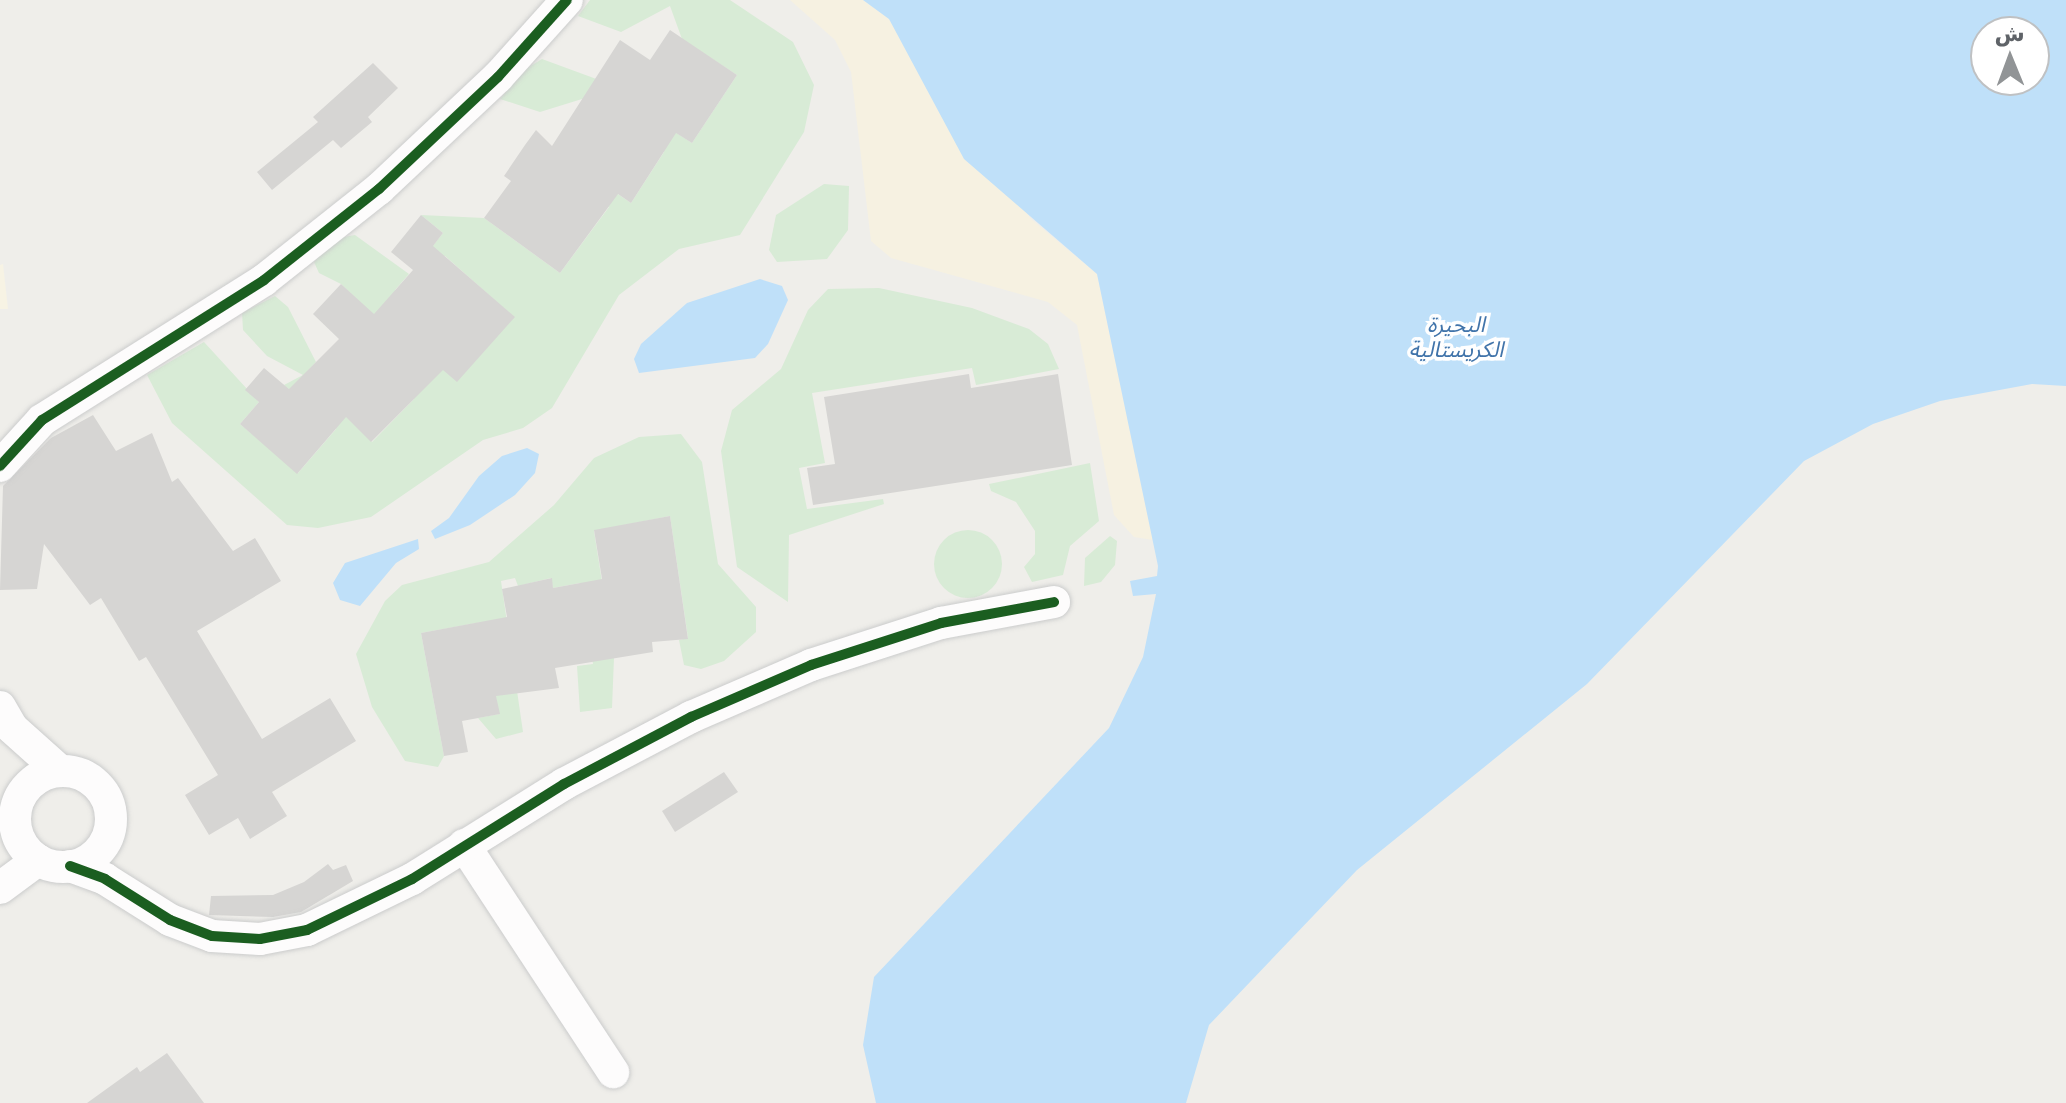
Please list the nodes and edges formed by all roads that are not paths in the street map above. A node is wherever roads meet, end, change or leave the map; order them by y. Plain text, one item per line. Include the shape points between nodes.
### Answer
1 (567, 0) edge
2 (0, 466) edge
3 (1054, 602) dead end
4 (6, 718) edge
5 (59, 770) junction
6 (13, 814) edge
7 (106, 841) junction
8 (464, 845) junction
9 (38, 860) junction
10 (70, 866) junction
11 (0, 888) edge
12 (138, 896) junction
13 (613, 1072) dead end

1 - 2 street via 498,77 379,189 264,280 42,420
3 - 8 street via 971,615 811,665 691,717 564,784
4 - 5 street
4 - 6 street
5 - 6 street via 43,774
5 - 7 street via 91,780 103,792 110,808
6 - 9 street via 16,832
7 - 10 street via 84,862
7 - 12 street via 118,871
8 - 12 street via 412,879 307,930 283,936 212,936 170,920
8 - 13 street
9 - 10 street
9 - 11 street
10 - 12 street

